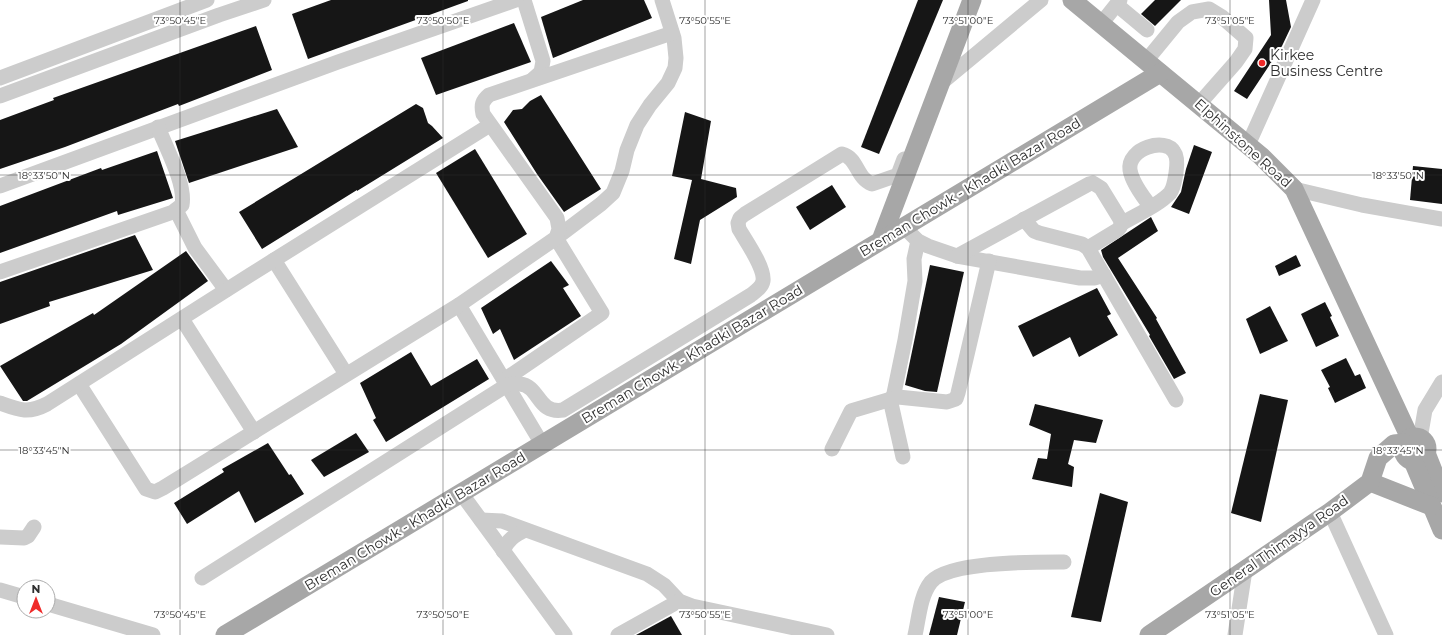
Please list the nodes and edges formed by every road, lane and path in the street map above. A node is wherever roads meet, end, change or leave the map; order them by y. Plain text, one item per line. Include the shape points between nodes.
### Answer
1 (207, 0) edge
2 (264, 0) edge
3 (516, 0) edge
4 (524, 0) edge
5 (662, 0) edge
6 (963, 0) edge
7 (972, 0) edge
8 (1041, 0) edge
9 (1072, 0) edge
10 (1313, 0) edge
11 (1118, 2) edge
12 (1101, 24) junction
13 (1147, 30) dead end
14 (672, 33) junction
15 (1153, 67) junction
16 (0, 78) edge
17 (532, 80) junction
18 (940, 84) junction
19 (0, 96) edge
20 (1199, 104) junction
21 (490, 125) junction
22 (158, 127) junction
23 (1248, 145) junction
24 (0, 186) edge
25 (1294, 189) junction
26 (1150, 207) dead end
27 (176, 210) junction
28 (1024, 219) junction
29 (1442, 219) edge
30 (1121, 224) junction
31 (904, 227) junction
32 (556, 238) junction
33 (881, 240) junction
34 (918, 241) junction
35 (1088, 248) junction
36 (957, 256) junction
37 (274, 260) junction
38 (989, 261) junction
39 (0, 272) edge
40 (1104, 275) junction
41 (226, 290) junction
42 (460, 305) junction
43 (182, 319) junction
44 (346, 374) junction
45 (506, 382) junction
46 (1442, 382) edge
47 (79, 384) junction
48 (892, 398) junction
49 (1176, 400) dead end
50 (0, 403) edge
51 (254, 432) junction
52 (542, 444) junction
53 (1413, 448) junction
54 (832, 449) dead end
55 (903, 457) dead end
56 (1372, 477) junction
57 (461, 493) junction
58 (1437, 500) edge
59 (1330, 512) junction
60 (481, 520) junction
61 (34, 527) dead end
62 (525, 530) junction
63 (1442, 530) edge
64 (0, 537) edge
65 (503, 551) junction
66 (1064, 562) dead end
67 (1245, 570) junction
68 (202, 578) dead end
69 (0, 590) edge
70 (16, 595) edge
71 (679, 601) junction
72 (56, 606) edge
73 (1152, 634) edge
74 (153, 635) edge
75 (225, 635) edge
76 (565, 635) edge
77 (618, 635) edge
78 (827, 635) edge
79 (915, 635) edge
80 (1235, 635) edge
81 (1386, 635) edge

1 - 16 street
2 - 19 street
3 - 22 street
4 - 17 street via 543,61 541,72
5 - 14 street
6 - 45 street via 898,175 872,184 866,182 852,160 842,154 745,214 738,223 739,229 764,275 759,289 563,410 549,409 527,386
7 - 18 main road
8 - 18 street
9 - 12 main road, Elphinstone Road
10 - 23 street
11 - 12 street
11 - 13 street
12 - 15 main road, Elphinstone Road
14 - 17 street
14 - 32 street via 675,68 668,83 637,125 626,150 622,171 613,193
15 - 20 main road, Elphinstone Road
15 - 20 street via 1178,22 1192,12 1209,9 1222,17 1246,38 1245,49
15 - 31 main road, Breman Chowk - Khadki Bazar Road
17 - 21 street via 489,95 484,100 481,106
18 - 33 main road
20 - 23 main road, Elphinstone Road
21 - 32 street via 557,218 559,230
21 - 37 street
22 - 24 street
22 - 27 street via 182,187 182,205
23 - 25 main road, Elphinstone Road
25 - 29 street via 1362,205
25 - 53 main road, Elphinstone Road
26 - 30 street
27 - 39 street
27 - 41 street via 195,248
28 - 30 street via 1094,183 1101,188
28 - 35 street via 1034,231 1082,244
28 - 36 street
30 - 35 street via 1116,232
31 - 33 main road, Breman Chowk - Khadki Bazar Road
31 - 34 street
32 - 42 street
32 - 45 street via 602,314
33 - 52 main road, Breman Chowk - Khadki Bazar Road
34 - 36 street
34 - 48 street via 914,259 916,281
35 - 40 street
36 - 38 street
37 - 41 street
37 - 44 street
38 - 40 street via 1080,278
38 - 48 street via 956,399 947,402
40 - 49 street
41 - 43 street
42 - 44 street
42 - 45 street
43 - 47 street
43 - 51 street
44 - 51 street
45 - 52 street
45 - 68 street
46 - 53 street via 1425,410
47 - 50 street via 37,409 18,410
47 - 51 street via 146,489 155,492
48 - 54 street via 851,411
48 - 55 street
52 - 57 main road, Breman Chowk - Khadki Bazar Road
53 - 56 main road via 1394,444 1378,458
53 - 58 main road, Elphinstone Road
56 - 58 main road
56 - 59 main road, General Thimayya Road
57 - 60 street
57 - 75 main road, Breman Chowk - Khadki Bazar Road
58 - 63 main road, Elphinstone Road
59 - 67 main road, General Thimayya Road
59 - 81 street
60 - 62 street via 502,521
60 - 65 street
61 - 64 street via 24,538
62 - 65 street via 515,535
62 - 71 street via 648,574 664,585
65 - 76 street
66 - 79 street via 1020,562 942,574 932,581 925,593
67 - 73 main road, General Thimayya Road
67 - 80 street
69 - 70 street
71 - 77 street
71 - 78 street via 733,616
72 - 74 street

